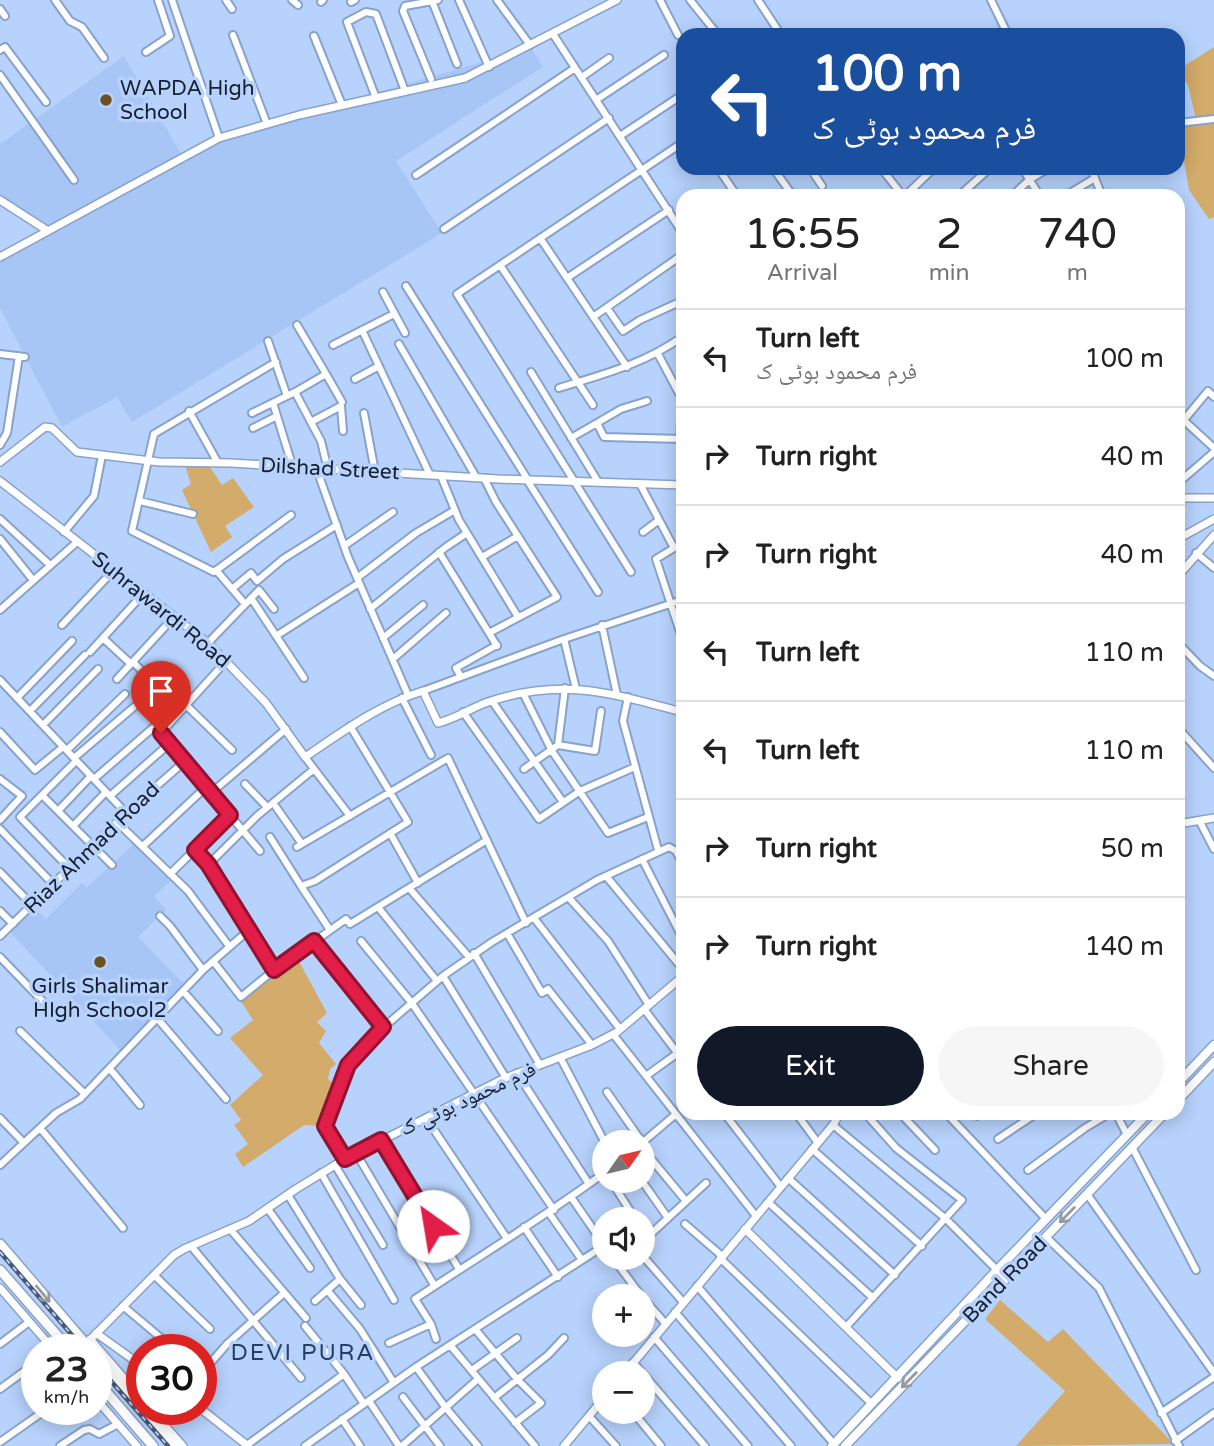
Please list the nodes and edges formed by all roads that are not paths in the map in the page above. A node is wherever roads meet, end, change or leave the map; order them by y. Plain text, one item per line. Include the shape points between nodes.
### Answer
1 (54, 0) edge
2 (158, 0) edge
3 (172, 0) edge
4 (226, 0) edge
5 (460, 0) edge
6 (497, 0) edge
7 (615, 0) edge
8 (660, 0) edge
9 (690, 0) edge
10 (758, 0) edge
11 (991, 0) edge
12 (435, 1) edge
13 (0, 9) edge
14 (232, 9) dead end
15 (5, 16) dead end
16 (712, 28) edge
17 (776, 28) edge
18 (1004, 28) edge
19 (676, 31) edge
20 (553, 34) junction
21 (233, 36) dead end
22 (314, 36) dead end
23 (530, 45) junction
24 (0, 50) edge
25 (146, 52) dead end
26 (664, 55) dead end
27 (104, 58) dead end
28 (609, 58) dead end
29 (457, 64) dead end
30 (489, 67) junction
31 (575, 68) junction
32 (0, 75) edge
33 (582, 77) junction
34 (431, 79) dead end
35 (405, 91) junction
36 (376, 98) junction
37 (676, 99) edge
38 (596, 100) junction
39 (46, 102) dead end
40 (342, 105) junction
41 (609, 118) junction
42 (1214, 119) edge
43 (1185, 122) edge
44 (267, 124) junction
45 (620, 136) junction
46 (219, 138) junction
47 (676, 147) edge
48 (642, 170) junction
49 (416, 175) dead end
50 (815, 175) edge
51 (887, 175) edge
52 (926, 175) edge
53 (982, 175) edge
54 (1026, 175) edge
55 (1037, 175) edge
56 (1093, 175) edge
57 (1094, 178) junction
58 (74, 180) dead end
59 (1029, 180) junction
60 (822, 186) dead end
61 (898, 189) edge
62 (912, 189) edge
63 (968, 189) edge
64 (1019, 189) edge
65 (1035, 189) edge
66 (1076, 189) edge
67 (1099, 189) edge
68 (0, 200) edge
69 (669, 210) junction
70 (676, 221) edge
71 (444, 229) dead end
72 (48, 231) junction
73 (540, 238) junction
74 (0, 257) edge
75 (676, 259) edge
76 (500, 265) junction
77 (567, 278) junction
78 (407, 286) dead end
79 (383, 292) dead end
80 (676, 304) edge
81 (607, 308) junction
82 (394, 314) junction
83 (593, 317) junction
84 (297, 324) dead end
85 (362, 330) junction
86 (405, 333) dead end
87 (268, 341) dead end
88 (676, 341) edge
89 (399, 344) dead end
90 (333, 345) dead end
91 (0, 354) edge
92 (659, 354) junction
93 (275, 362) junction
94 (379, 366) junction
95 (627, 367) junction
96 (531, 372) dead end
97 (326, 374) junction
98 (355, 379) dead end
99 (578, 382) junction
100 (559, 388) dead end
101 (676, 389) edge
102 (295, 392) junction
103 (287, 396) junction
104 (1214, 397) edge
105 (647, 401) dead end
106 (342, 402) dead end
107 (273, 403) junction
108 (593, 405) dead end
109 (189, 411) junction
110 (252, 413) dead end
111 (364, 413) dead end
112 (1185, 413) edge
113 (277, 416) junction
114 (311, 422) junction
115 (597, 423) junction
116 (1185, 423) edge
117 (253, 428) dead end
118 (343, 431) dead end
119 (571, 438) junction
120 (676, 439) edge
121 (0, 445) edge
122 (1214, 450) edge
123 (102, 455) junction
124 (149, 461) junction
125 (0, 462) edge
126 (218, 463) junction
127 (293, 468) junction
128 (317, 470) junction
129 (328, 470) junction
130 (375, 472) junction
131 (430, 475) junction
132 (441, 476) junction
133 (480, 477) junction
134 (1185, 477) edge
135 (527, 480) junction
136 (572, 480) junction
137 (597, 480) junction
138 (0, 481) edge
139 (640, 484) junction
140 (676, 485) edge
141 (1185, 498) edge
142 (1214, 498) edge
143 (140, 501) junction
144 (455, 510) junction
145 (393, 512) dead end
146 (193, 514) dead end
147 (291, 515) dead end
148 (0, 519) edge
149 (1214, 519) edge
150 (659, 520) junction
151 (337, 525) junction
152 (10, 529) junction
153 (64, 532) junction
154 (643, 532) dead end
155 (467, 533) junction
156 (1214, 535) edge
157 (518, 536) junction
158 (1185, 536) edge
159 (0, 538) edge
160 (77, 542) junction
161 (344, 546) junction
162 (674, 548) joint
163 (439, 552) junction
164 (1196, 553) junction
165 (482, 557) junction
166 (50, 565) junction
167 (1185, 567) edge
168 (1214, 568) edge
169 (216, 570) junction
170 (113, 571) junction
171 (631, 572) dead end
172 (33, 580) junction
173 (358, 580) junction
174 (232, 589) junction
175 (598, 592) dead end
176 (144, 593) junction
177 (251, 598) junction
178 (676, 602) edge
179 (672, 603) junction
180 (245, 604) junction
181 (423, 605) dead end
182 (274, 609) dead end
183 (370, 609) junction
184 (0, 610) edge
185 (446, 614) dead end
186 (174, 617) junction
187 (518, 617) junction
188 (676, 617) edge
189 (62, 625) dead end
190 (602, 625) junction
191 (489, 633) junction
192 (276, 635) junction
193 (103, 638) junction
194 (383, 638) junction
195 (564, 639) junction
196 (72, 641) dead end
197 (208, 643) junction
198 (1185, 650) edge
199 (393, 659) junction
200 (227, 660) junction
201 (132, 663) junction
202 (98, 669) dead end
203 (1214, 676) edge
204 (461, 677) junction
205 (304, 678) dead end
206 (117, 679) dead end
207 (0, 680) edge
208 (565, 688) junction
209 (576, 689) junction
210 (423, 691) junction
211 (523, 693) junction
212 (125, 694) dead end
213 (617, 695) junction
214 (405, 697) junction
215 (628, 697) junction
216 (17, 698) junction
217 (492, 701) junction
218 (134, 707) dead end
219 (183, 708) junction
220 (676, 710) edge
221 (30, 711) junction
222 (601, 711) dead end
223 (463, 712) junction
224 (43, 725) junction
225 (350, 726) junction
226 (286, 729) junction
227 (0, 732) edge
228 (161, 733) junction
229 (1185, 737) edge
230 (169, 744) junction
231 (555, 748) junction
232 (65, 749) junction
233 (232, 750) dead end
234 (431, 755) dead end
235 (305, 757) junction
236 (75, 760) junction
237 (184, 762) junction
238 (535, 762) junction
239 (635, 767) junction
240 (1214, 768) edge
241 (314, 769) junction
242 (524, 769) dead end
243 (93, 778) junction
244 (0, 779) edge
245 (244, 784) dead end
246 (209, 790) junction
247 (580, 791) junction
248 (390, 792) junction
249 (108, 794) junction
250 (43, 795) junction
251 (564, 802) junction
252 (267, 807) junction
253 (276, 807) dead end
254 (58, 811) junction
255 (126, 813) junction
256 (230, 815) junction
257 (350, 816) junction
258 (648, 817) junction
259 (1214, 818) edge
260 (0, 820) edge
261 (117, 822) junction
262 (1200, 822) junction
263 (1185, 823) edge
264 (73, 826) junction
265 (0, 829) edge
266 (244, 831) junction
267 (390, 833) junction
268 (270, 837) dead end
269 (487, 840) junction
270 (92, 846) junction
271 (143, 846) junction
272 (1214, 849) edge
273 (195, 850) junction
274 (658, 850) junction
275 (676, 850) edge
276 (260, 851) dead end
277 (642, 859) junction
278 (208, 864) junction
279 (112, 865) dead end
280 (69, 868) junction
281 (0, 872) edge
282 (170, 874) junction
283 (606, 876) junction
284 (418, 883) junction
285 (53, 884) junction
286 (302, 886) junction
287 (409, 888) junction
288 (569, 898) junction
289 (32, 905) junction
290 (378, 907) junction
291 (0, 911) edge
292 (160, 916) dead end
293 (534, 918) junction
294 (13, 923) junction
295 (526, 923) junction
296 (676, 925) edge
297 (249, 930) junction
298 (330, 930) junction
299 (506, 933) junction
300 (0, 936) edge
301 (314, 941) junction
302 (361, 941) dead end
303 (229, 946) junction
304 (471, 955) junction
305 (0, 957) edge
306 (213, 961) junction
307 (676, 961) edge
308 (203, 970) junction
309 (274, 970) junction
310 (440, 978) junction
311 (676, 982) edge
312 (183, 991) junction
313 (411, 1002) junction
314 (647, 1007) junction
315 (53, 1012) dead end
316 (157, 1018) junction
317 (383, 1027) junction
318 (620, 1029) junction
319 (20, 1031) dead end
320 (218, 1031) dead end
321 (613, 1034) junction
322 (592, 1045) junction
323 (1214, 1045) edge
324 (676, 1047) edge
325 (560, 1057) junction
326 (676, 1057) edge
327 (1214, 1062) edge
328 (540, 1065) junction
329 (110, 1069) junction
330 (517, 1073) junction
331 (646, 1076) junction
332 (1185, 1076) edge
333 (506, 1078) junction
334 (607, 1092) dead end
335 (1185, 1093) edge
336 (85, 1094) junction
337 (472, 1094) junction
338 (226, 1099) dead end
339 (140, 1105) dead end
340 (676, 1114) joint
341 (0, 1118) edge
342 (426, 1118) junction
343 (681, 1120) edge
344 (729, 1120) edge
345 (800, 1120) edge
346 (835, 1120) edge
347 (871, 1120) edge
348 (907, 1120) edge
349 (953, 1120) edge
350 (1026, 1120) edge
351 (1098, 1120) edge
352 (1120, 1120) edge
353 (1142, 1120) edge
354 (1158, 1120) edge
355 (832, 1125) junction
356 (40, 1128) junction
357 (598, 1130) edge
358 (633, 1130) edge
359 (655, 1132) edge
360 (1127, 1135) junction
361 (998, 1139) dead end
362 (381, 1140) junction
363 (24, 1143) junction
364 (815, 1146) junction
365 (1132, 1147) junction
366 (935, 1150) dead end
367 (356, 1153) junction
368 (345, 1159) junction
369 (655, 1164) edge
370 (335, 1165) junction
371 (0, 1166) edge
372 (1028, 1170) dead end
373 (321, 1173) junction
374 (788, 1178) junction
375 (592, 1182) edge
376 (706, 1183) dead end
377 (589, 1184) junction
378 (781, 1187) junction
379 (651, 1194) edge
380 (1087, 1194) junction
381 (288, 1195) junction
382 (571, 1197) junction
383 (686, 1201) junction
384 (768, 1202) junction
385 (268, 1209) junction
386 (551, 1211) junction
387 (756, 1216) junction
388 (668, 1218) junction
389 (946, 1219) junction
390 (1046, 1219) junction
391 (685, 1224) dead end
392 (524, 1227) junction
393 (123, 1228) dead end
394 (374, 1228) junction
395 (592, 1228) edge
396 (745, 1229) junction
397 (230, 1230) junction
398 (655, 1230) edge
399 (506, 1237) junction
400 (1046, 1237) junction
401 (358, 1238) junction
402 (0, 1244) edge
403 (383, 1245) dead end
404 (191, 1246) junction
405 (922, 1246) junction
406 (592, 1254) edge
407 (721, 1257) junction
408 (582, 1260) junction
409 (310, 1268) dead end
410 (459, 1269) junction
411 (0, 1270) edge
412 (655, 1270) edge
413 (997, 1270) junction
414 (1196, 1270) dead end
415 (154, 1275) junction
416 (895, 1275) junction
417 (558, 1277) junction
418 (340, 1279) junction
419 (1006, 1279) junction
420 (434, 1286) junction
421 (697, 1286) junction
422 (0, 1288) edge
423 (327, 1290) junction
424 (284, 1293) junction
425 (873, 1298) junction
426 (394, 1300) dead end
427 (315, 1301) dead end
428 (683, 1302) junction
429 (361, 1305) dead end
430 (123, 1306) junction
431 (655, 1312) edge
432 (675, 1312) junction
433 (253, 1321) junction
434 (29, 1322) junction
435 (665, 1323) junction
436 (431, 1324) junction
437 (846, 1327) junction
438 (210, 1329) dead end
439 (475, 1329) junction
440 (40, 1334) edge
441 (56, 1334) edge
442 (84, 1334) edge
443 (97, 1334) edge
444 (156, 1334) edge
445 (655, 1336) edge
446 (517, 1338) dead end
447 (564, 1338) dead end
448 (655, 1338) edge
449 (436, 1339) dead end
450 (390, 1343) dead end
451 (0, 1344) edge
452 (450, 1345) junction
453 (646, 1347) edge
454 (495, 1354) junction
455 (217, 1356) edge
456 (635, 1361) edge
457 (112, 1366) edge
458 (416, 1367) junction
459 (472, 1370) junction
460 (21, 1374) edge
461 (344, 1374) junction
462 (112, 1375) edge
463 (1214, 1375) edge
464 (300, 1378) dead end
465 (898, 1378) junction
466 (478, 1379) junction
467 (517, 1380) junction
468 (126, 1381) edge
469 (394, 1383) junction
470 (655, 1388) edge
471 (0, 1389) edge
472 (126, 1391) edge
473 (403, 1397) dead end
474 (495, 1398) junction
475 (112, 1399) edge
476 (366, 1402) junction
477 (872, 1404) junction
478 (446, 1408) junction
479 (592, 1412) edge
480 (1161, 1413) junction
481 (1214, 1413) edge
482 (589, 1416) junction
483 (112, 1417) edge
484 (342, 1419) junction
485 (217, 1421) edge
486 (515, 1423) junction
487 (118, 1424) junction
488 (643, 1424) edge
489 (24, 1425) edge
490 (156, 1425) edge
491 (164, 1425) edge
492 (424, 1427) junction
493 (316, 1438) junction
494 (0, 1442) edge
495 (1177, 1443) edge
496 (248, 1445) edge
497 (833, 1445) edge
498 (60, 1446) edge
499 (137, 1446) edge
500 (153, 1446) edge
501 (174, 1446) edge
502 (183, 1446) edge
503 (305, 1446) edge
504 (322, 1446) edge
505 (360, 1446) edge
506 (401, 1446) edge
507 (440, 1446) edge
508 (478, 1446) edge
509 (535, 1446) edge
510 (564, 1446) edge
511 (615, 1446) edge
512 (662, 1446) edge
513 (705, 1446) edge
514 (748, 1446) edge
515 (791, 1446) edge
516 (845, 1446) edge

1 - 27 street via 70,21 82,27
2 - 25 street via 170,36
3 - 46 street
4 - 14 street
5 - 30 street
6 - 23 street
7 - 20 street
8 - 19 street
9 - 16 street
10 - 17 street
11 - 18 street
12 - 29 street
12 - 34 street via 414,3 404,11
13 - 15 street
20 - 23 street
20 - 31 street
21 - 44 street
22 - 40 street
23 - 30 street
24 - 39 street via 5,47
26 - 38 street
28 - 33 street
30 - 35 street via 465,78
31 - 33 street
31 - 49 street
32 - 58 street
33 - 38 street
35 - 36 street
35 - 36 street via 376,14 366,12 347,22
36 - 40 street
37 - 45 street
38 - 41 street
40 - 44 street
41 - 45 street
41 - 71 street
42 - 43 street
44 - 46 street
45 - 48 street
46 - 72 street
47 - 48 street
48 - 69 street
48 - 73 street
50 - 60 street
51 - 61 street
52 - 62 street
53 - 63 street
54 - 59 street
55 - 59 street
56 - 57 street
57 - 66 street
57 - 67 street
59 - 64 street
59 - 65 street
68 - 72 street
69 - 70 street
69 - 77 street
72 - 74 street
73 - 76 street
73 - 77 street
75 - 81 street
76 - 99 street
76 - 136 street via 457,297
77 - 83 street
78 - 135 street
79 - 82 street
80 - 81 street via 623,331
81 - 83 street
82 - 85 street
82 - 86 street
83 - 95 street
84 - 97 street
85 - 90 street
85 - 94 street
87 - 93 street
88 - 92 street
89 - 133 street
91 - 121 street via 22,357 7,433
92 - 95 street
92 - 101 street
93 - 103 street
93 - 109 street
94 - 98 street
94 - 131 street
95 - 99 street
96 - 119 street
97 - 102 street
97 - 106 street
99 - 100 street
99 - 108 street
102 - 103 street
102 - 114 street
103 - 107 street
104 - 112 street via 1208,391
105 - 115 street
107 - 110 street
107 - 113 street
109 - 124 street via 154,434
109 - 126 street
111 - 130 street
113 - 117 street
113 - 127 street
114 - 118 street via 341,406
114 - 129 street
115 - 119 street
115 - 120 street via 604,437
116 - 122 street
119 - 137 street
122 - 134 street
123 - 124 street, Dilshad Street
123 - 125 street, Dilshad Street via 77,452 52,428 45,427
123 - 153 street via 94,496
124 - 126 street, Dilshad Street
124 - 143 street
126 - 127 street, Dilshad Street
127 - 128 street, Dilshad Street
128 - 129 street, Dilshad Street
128 - 151 street
129 - 130 street, Dilshad Street
130 - 131 street, Dilshad Street
131 - 132 street, Dilshad Street
132 - 133 street, Dilshad Street
132 - 144 street
133 - 135 street, Dilshad Street
133 - 157 street
135 - 136 street, Dilshad Street
135 - 175 street
136 - 137 street, Dilshad Street
136 - 171 street
137 - 139 street, Dilshad Street
138 - 153 street, Suhrawardi Road
139 - 140 street, Dilshad Street
139 - 150 street
141 - 142 street
143 - 146 street
143 - 169 street via 132,531
144 - 155 street
144 - 173 street via 416,533
145 - 161 street
147 - 169 street
148 - 152 street
149 - 158 street
150 - 154 street
150 - 162 street
151 - 161 street
151 - 174 street via 257,580 251,573
152 - 159 street
152 - 166 street
153 - 160 street, Suhrawardi Road
155 - 163 street
155 - 165 street
156 - 164 street
157 - 165 street
157 - 187 street via 556,597
159 - 172 street
160 - 166 street
160 - 170 street, Suhrawardi Road
161 - 173 street
162 - 179 street via 656,559
163 - 183 street
163 - 191 street
164 - 167 street
164 - 168 street
165 - 187 street
166 - 172 street
169 - 174 street
170 - 176 street, Suhrawardi Road
170 - 189 street
172 - 184 street
173 - 183 street
173 - 192 street
174 - 180 street
176 - 186 street, Suhrawardi Road
176 - 193 street
177 - 180 street
177 - 182 street via 259,590
177 - 192 street
178 - 179 street
179 - 188 street
179 - 190 street
180 - 197 street
181 - 194 street
183 - 194 street
185 - 199 street
186 - 197 street, Suhrawardi Road
186 - 201 street
187 - 191 street
190 - 195 street
190 - 213 street
191 - 204 street via 497,646 456,668
192 - 205 street
193 - 201 street
193 - 221 street
194 - 199 street
195 - 204 street
195 - 209 street
196 - 216 street
197 - 200 street, Suhrawardi Road
198 - 203 street
199 - 214 street
200 - 219 street
200 - 226 street, Suhrawardi Road
201 - 206 street
201 - 219 street
202 - 224 street
204 - 210 street
207 - 216 street
208 - 209 street
208 - 211 street
208 - 231 street
209 - 213 street
210 - 214 street
210 - 223 street via 438,723
211 - 217 street
211 - 231 street
212 - 232 street
213 - 215 street
214 - 225 street
214 - 234 street
215 - 220 street
215 - 239 street via 622,721
216 - 221 street
217 - 223 street
217 - 238 street
218 - 236 street
219 - 228 street
219 - 233 street
221 - 224 street
222 - 231 street via 595,751
223 - 251 street via 538,819
224 - 232 street
225 - 235 street
225 - 248 street
226 - 235 street, Suhrawardi Road
226 - 246 street
227 - 232 street via 36,770
228 - 230 street
228 - 243 street via 155,726
229 - 240 street
230 - 237 street
230 - 249 street
231 - 238 street
231 - 247 street
232 - 236 street
235 - 241 street
236 - 243 street
236 - 250 street
237 - 246 street
237 - 255 street, Riaz Ahmad Road
238 - 242 street
238 - 251 street
239 - 247 street
239 - 258 street
241 - 252 street
241 - 257 street
243 - 249 street
243 - 254 street
244 - 260 street via 22,796
245 - 252 street
246 - 256 street
246 - 271 street
247 - 251 street
247 - 258 street via 608,833
248 - 257 street
248 - 267 street via 408,822
248 - 269 street via 447,758
249 - 255 street
249 - 264 street
250 - 254 street
250 - 280 street via 20,817
252 - 266 street
253 - 257 street via 300,846
254 - 264 street
255 - 261 street, Riaz Ahmad Road
256 - 266 street
256 - 273 street
258 - 274 street
259 - 262 street
261 - 270 street, Riaz Ahmad Road
261 - 271 street
262 - 263 street
262 - 272 street
264 - 270 street
265 - 285 street
266 - 276 street
266 - 278 street
267 - 284 street
267 - 286 street
268 - 286 street
269 - 284 street
269 - 295 street
270 - 279 street
270 - 280 street, Riaz Ahmad Road
271 - 282 street
273 - 278 street
273 - 282 street
274 - 275 street
274 - 277 street
277 - 283 street
277 - 296 street
278 - 297 street
280 - 285 street, Riaz Ahmad Road
281 - 289 street
282 - 303 street
283 - 288 street
283 - 307 street
284 - 287 street
285 - 289 street, Riaz Ahmad Road
286 - 298 street
287 - 290 street
287 - 304 street
288 - 293 street
288 - 314 street via 608,941
289 - 294 street, Riaz Ahmad Road
290 - 298 street
290 - 310 street
291 - 294 street
292 - 308 street
293 - 295 street
293 - 318 street
294 - 300 street, Riaz Ahmad Road
295 - 299 street
297 - 303 street
297 - 309 street
298 - 301 street
299 - 304 street
299 - 322 street via 542,993 548,989
301 - 309 street
301 - 317 street
302 - 313 street
303 - 306 street
304 - 310 street
304 - 328 street
305 - 315 street
306 - 308 street
306 - 309 street via 241,997
308 - 312 street
310 - 313 street
310 - 333 street
311 - 314 street, فرم محمود بوٹی ک
312 - 316 street
312 - 320 street
313 - 317 street
313 - 337 street
314 - 318 street, فرم محمود بوٹی ک
314 - 324 street
316 - 329 street
316 - 338 street
317 - 368 street via 348,1065 325,1126
318 - 321 street, فرم محمود بوٹی ک
319 - 336 street
321 - 322 street, فرم محمود بوٹی ک
321 - 331 street
322 - 325 street, فرم محمود بوٹی ک
323 - 332 main road
325 - 328 street, فرم محمود بوٹی ک
325 - 357 street
326 - 331 street
327 - 335 main road
328 - 330 street, فرم محمود بوٹی ک
329 - 336 street
329 - 339 street
330 - 333 street, فرم محمود بوٹی ک
330 - 377 street
331 - 340 street
333 - 337 street, فرم محمود بوٹی ک
334 - 358 street
336 - 356 street
337 - 342 street, فرم محمود بوٹی ک
337 - 386 street
340 - 359 street
341 - 363 street
342 - 362 street, فرم محمود بوٹی ک
342 - 399 street
343 - 387 street
344 - 378 street
345 - 364 street
346 - 355 street
347 - 389 street via 896,1148 962,1200
348 - 366 street
349 - 390 street
350 - 361 street
351 - 372 street
352 - 360 street
353 - 360 main road, Band Road
354 - 365 main road, Band Road
355 - 364 street
355 - 389 street
356 - 363 street
356 - 393 street
360 - 390 main road, Band Road
362 - 367 street, فرم محمود بوٹی ک
362 - 410 street
363 - 371 street
364 - 374 street
364 - 405 street
365 - 380 main road, Band Road
365 - 414 street
367 - 368 street, فرم محمود بوٹی ک
367 - 420 street
368 - 370 street, فرم محمود بوٹی ک
369 - 383 street
370 - 373 street, فرم محمود بوٹی ک
370 - 394 street
373 - 381 street, فرم محمود بوٹی ک
373 - 401 street
374 - 378 street
374 - 416 street
375 - 377 street
376 - 383 street
377 - 382 street
378 - 384 street
379 - 388 street
380 -> 400 main road, Band Road
380 - 463 street
381 - 385 street, فرم محمود بوٹی ک
381 - 418 street
382 - 386 street
382 - 395 street
383 - 388 street
384 - 387 street
384 - 425 street
385 - 397 street, فرم محمود بوٹی ک
385 - 409 street
386 - 392 street
386 - 408 street
387 - 396 street
388 - 398 street
389 - 405 street
389 - 413 street
390 - 413 main road, Band Road
391 - 407 street
392 - 399 street
392 - 417 street
394 - 401 street
394 - 403 street
396 - 407 street
396 - 437 street
397 - 404 street, فرم محمود بوٹی ک
397 - 424 street
399 - 410 street
400 - 419 main road, Band Road
400 - 480 street via 1099,1288
401 - 426 street
402 -> 442 main road
404 - 415 street, فرم محمود بوٹی ک
404 - 433 street
405 - 416 street
406 - 408 street
407 - 421 street
407 - 477 street
408 - 417 street
410 - 420 street
411 - 441 main road
412 - 428 street
413 - 419 street
413 - 465 main road, Band Road
415 - 430 street, فرم محمود بوٹی ک
415 - 438 street
416 - 425 street
417 - 439 street
418 - 423 street
418 - 429 street
419 -> 516 main road, Band Road
420 - 436 street via 415,1298
421 - 428 street
421 - 497 street
422 - 434 street
423 - 427 street
423 - 469 street via 360,1329
424 - 433 street
424 - 461 street
425 - 437 street
428 - 432 street
430 - 443 street, فرم محمود بوٹی ک
430 - 444 street
431 - 435 street
432 - 435 street
432 - 515 street
433 - 455 street
433 - 464 street
434 - 440 street
434 - 451 street
435 - 445 street
436 - 449 street
436 - 450 street
437 - 465 street
439 - 452 street
439 - 454 street
446 - 454 street
447 - 467 street
448 - 514 street
452 - 458 street
452 - 459 street
453 - 456 street
454 - 459 street
454 - 467 street
457 - 468 street
458 - 469 street
458 - 478 street
459 - 466 street
460 - 471 street
461 - 476 street
461 - 496 street
462 - 472 main road
463 - 480 street
465 - 477 main road, Band Road
466 - 474 street
466 - 478 street
467 - 474 street
467 - 486 street via 541,1403
469 - 476 street
470 - 513 street
473 - 492 street
474 - 486 street
475 - 500 main road
476 - 484 street
476 - 506 street
477 - 497 main road, Band Road
478 - 492 street
478 - 508 street
479 - 482 street
480 - 495 street
481 - 495 street
482 - 510 street
482 - 511 street
483 - 487 street
484 - 493 street
484 - 505 street
485 - 496 street
486 - 509 street
487 - 498 street via 99,1434 84,1430
487 - 499 street
488 - 512 street
489 - 494 street
490 - 501 main road
491 - 502 street
492 - 506 street
492 - 507 street
493 - 503 street
493 - 504 street

